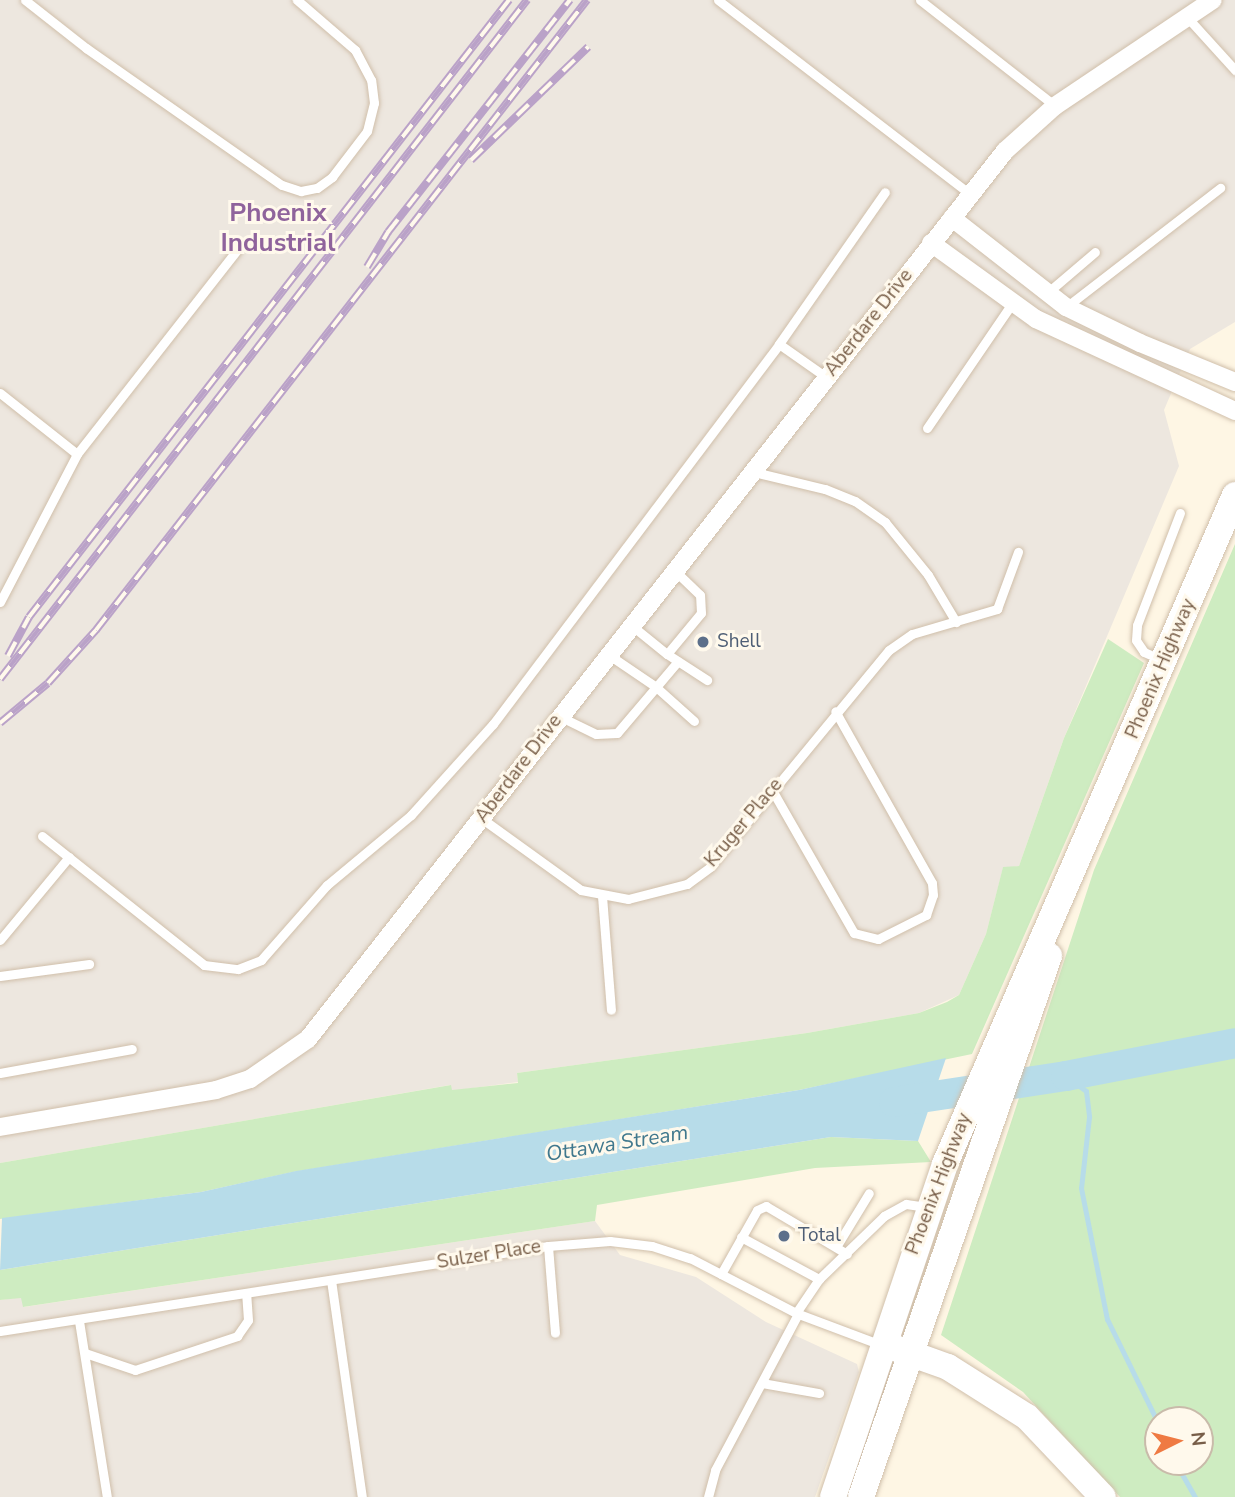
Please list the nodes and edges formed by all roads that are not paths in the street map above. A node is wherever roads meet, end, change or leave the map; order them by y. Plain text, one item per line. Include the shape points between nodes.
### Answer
1 (25, 0) edge
2 (297, 0) edge
3 (718, 0) edge
4 (920, 0) edge
5 (1209, 1) edge
6 (1187, 17) junction
7 (1235, 70) edge
8 (1055, 106) junction
9 (1220, 188) dead end
10 (885, 192) dead end
11 (970, 194) junction
12 (951, 218) junction
13 (932, 243) junction
14 (237, 250) dead end
15 (1096, 252) dead end
16 (1047, 293) junction
17 (1013, 303) junction
18 (1066, 307) junction
19 (779, 344) junction
20 (826, 377) junction
21 (1235, 382) edge
22 (0, 393) edge
23 (1235, 411) edge
24 (927, 428) dead end
25 (77, 454) junction
26 (754, 472) junction
27 (1235, 495) edge
28 (1180, 513) dead end
29 (1018, 552) dead end
30 (674, 569) junction
31 (0, 602) edge
32 (957, 622) junction
33 (631, 625) junction
34 (608, 654) junction
35 (667, 654) junction
36 (1164, 660) junction
37 (678, 661) junction
38 (707, 680) dead end
39 (656, 687) junction
40 (835, 711) junction
41 (559, 716) junction
42 (694, 721) dead end
43 (772, 790) junction
44 (481, 818) junction
45 (42, 836) dead end
46 (69, 857) junction
47 (602, 896) junction
48 (0, 940) edge
49 (89, 964) dead end
50 (0, 976) edge
51 (611, 1010) dead end
52 (1015, 1022) junction
53 (132, 1049) dead end
54 (0, 1073) edge
55 (0, 1127) edge
56 (869, 1192) dead end
57 (929, 1207) junction
58 (740, 1237) junction
59 (548, 1246) junction
60 (836, 1247) junction
61 (847, 1254) junction
62 (721, 1274) junction
63 (819, 1279) junction
64 (331, 1280) junction
65 (246, 1294) junction
66 (797, 1314) junction
67 (79, 1321) junction
68 (0, 1331) edge
69 (555, 1333) dead end
70 (881, 1345) junction
71 (912, 1352) junction
72 (85, 1353) junction
73 (762, 1383) junction
74 (819, 1393) dead end
75 (107, 1497) edge
76 (362, 1497) edge
77 (708, 1497) edge
78 (832, 1497) edge
79 (861, 1497) edge
80 (1103, 1497) edge

1 - 2 lane via 282,185 301,191 317,188 332,177 367,131 374,103 371,80 355,50
3 - 11 lane
4 - 8 lane
5 - 6 street, Aberdare Drive
6 - 7 lane
6 - 8 street, Aberdare Drive
8 - 11 street, Aberdare Drive via 1005,151
9 - 18 lane
10 - 19 lane
11 - 12 street, Aberdare Drive
12 - 13 street, Aberdare Drive
12 - 16 street
13 - 17 street
13 - 20 street, Aberdare Drive
14 - 25 lane
15 - 16 lane
16 - 18 street
17 - 23 street via 1073,340
17 - 24 lane
18 - 21 street via 1140,344
19 - 20 lane
19 - 46 lane via 493,724 411,815 327,886 261,960 238,969 204,965
20 - 26 street, Aberdare Drive
22 - 25 lane
25 - 31 lane
26 - 30 street, Aberdare Drive
26 - 32 lane via 825,489 855,501 885,522 928,575
27 - 36 main road, Phoenix Highway
28 - 36 lane via 1136,640 1144,652
29 - 32 lane, Kruger Place via 1003,601 988,615
30 - 33 street, Aberdare Drive
30 - 35 lane via 700,594 702,606
32 - 40 lane, Kruger Place via 912,634 889,650
33 - 34 street, Aberdare Drive
33 - 35 lane
34 - 39 lane
34 - 41 street, Aberdare Drive
35 - 37 lane
36 - 52 main road, Phoenix Highway
37 - 38 lane
37 - 39 lane
39 - 41 lane via 617,733 596,734
39 - 42 lane
40 - 43 lane, Kruger Place
40 - 43 lane via 932,883 926,915 878,939 854,933
41 - 44 street, Aberdare Drive
43 - 47 lane, Kruger Place via 710,867 687,884 655,895
44 - 47 lane, Kruger Place via 548,869 581,890
44 - 55 street, Aberdare Drive via 308,1039 284,1059 250,1079 216,1090
45 - 46 lane
46 - 48 lane
47 - 51 lane
49 - 50 lane
52 - 57 main road, Phoenix Highway via 945,1164
52 - 71 main road, Phoenix Highway via 985,1144
53 - 54 lane
56 - 60 lane
57 - 61 lane via 895,1208
57 - 70 main road, Phoenix Highway
58 - 60 lane via 757,1210 766,1206
58 - 62 lane
58 - 63 lane
59 - 62 lane, Sulzer Place via 610,1241 652,1246
59 - 64 lane, Sulzer Place
59 - 69 lane
60 - 61 lane
61 - 63 lane
62 - 66 lane, Sulzer Place
63 - 66 lane
64 - 65 lane, Sulzer Place
64 - 76 lane
65 - 67 lane, Sulzer Place
65 - 72 lane via 248,1320 237,1336 135,1370
66 - 70 lane, Sulzer Place
66 - 73 lane
67 - 68 lane, Sulzer Place
67 - 72 lane
70 - 71 main road
70 - 78 main road, Phoenix Highway
71 - 79 main road, Phoenix Highway
71 - 80 main road via 948,1367 1027,1417
72 - 75 lane
73 - 74 lane
73 - 77 lane via 715,1470

